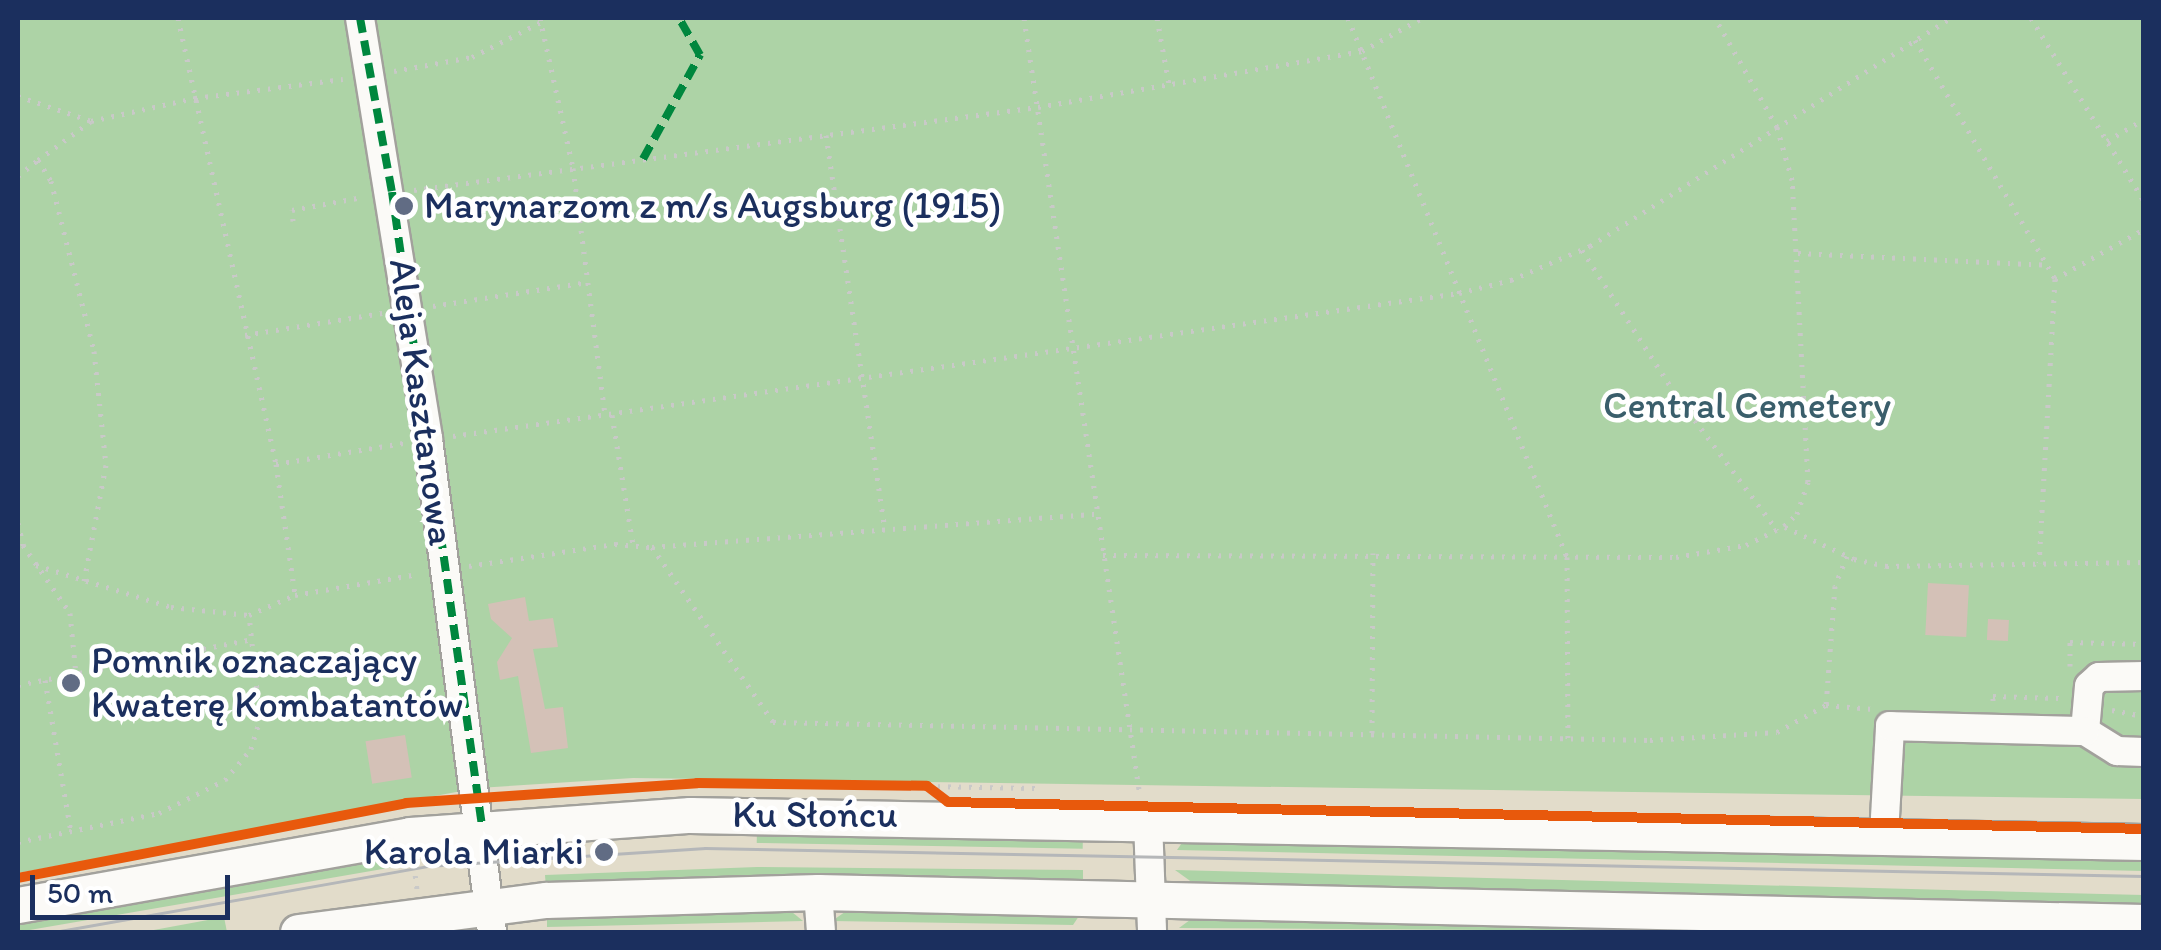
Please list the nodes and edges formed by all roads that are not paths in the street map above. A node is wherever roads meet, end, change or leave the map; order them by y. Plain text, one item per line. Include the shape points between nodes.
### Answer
1 (360, 18) edge
2 (2144, 676) edge
3 (2085, 731) junction
4 (2144, 752) edge
5 (1144, 809) junction
6 (482, 826) junction
7 (1884, 835) junction
8 (2144, 842) edge
9 (818, 892) junction
10 (18, 905) edge
11 (1150, 916) edge
12 (491, 919) edge
13 (1795, 923) edge
14 (1845, 924) edge
15 (2132, 926) edge
16 (298, 932) edge
17 (821, 932) edge

1 - 6 street, Aleja Kasztanowa via 392,192
2 - 3 street via 2099,678 2089,686
3 - 4 street via 2117,752
3 - 7 street via 1890,726
5 - 6 main road, Ku Słońcu
5 - 7 main road, Ku Słońcu
5 - 11 street
6 - 10 main road, Ku Słońcu via 249,860
6 - 12 street
7 - 8 main road, Ku Słońcu
9 - 11 main road, Ku Słońcu
9 - 12 main road, Ku Słońcu
9 - 17 street
11 - 13 main road, Ku Słońcu
12 - 16 main road, Ku Słońcu
13 - 14 main road, Ku Słońcu
14 - 15 main road, Ku Słońcu

